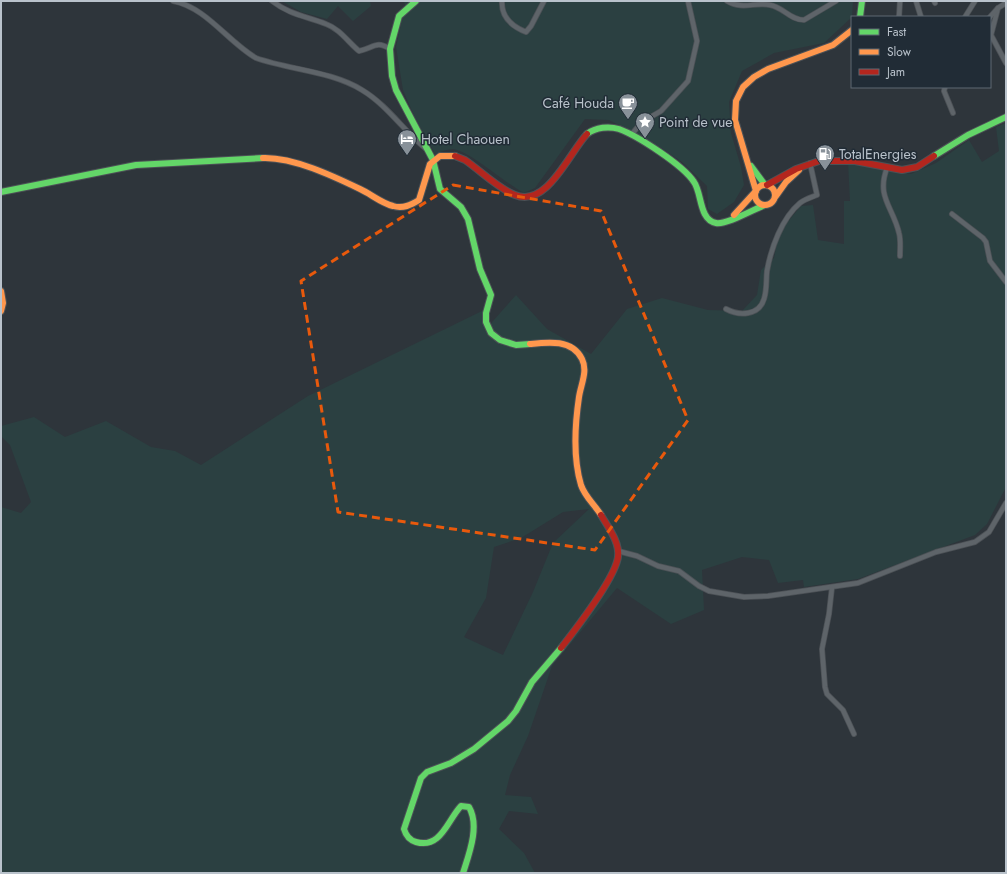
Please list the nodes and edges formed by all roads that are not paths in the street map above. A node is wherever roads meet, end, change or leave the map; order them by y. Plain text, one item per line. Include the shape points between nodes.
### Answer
1 (173, 1) edge
2 (272, 1) edge
3 (416, 1) edge
4 (502, 1) edge
5 (544, 1) edge
6 (688, 1) edge
7 (727, 1) edge
8 (836, 1) edge
9 (862, 1) edge
10 (900, 1) edge
11 (916, 1) edge
12 (976, 1) edge
13 (1006, 3) edge
14 (998, 8) junction
15 (860, 16) edge
16 (899, 16) edge
17 (920, 16) edge
18 (967, 16) edge
19 (991, 16) edge
20 (851, 31) edge
21 (390, 49) junction
22 (1006, 63) edge
23 (944, 88) edge
24 (953, 113) dead end
25 (1006, 117) edge
26 (631, 135) junction
27 (425, 148) junction
28 (433, 160) junction
29 (749, 163) junction
30 (810, 163) junction
31 (804, 166) junction
32 (887, 168) junction
33 (766, 185) junction
34 (756, 191) junction
35 (1, 192) edge
36 (776, 196) junction
37 (764, 205) junction
38 (952, 214) dead end
39 (730, 218) junction
40 (900, 256) dead end
41 (1006, 282) edge
42 (1, 291) edge
43 (726, 309) dead end
44 (1, 311) edge
45 (1006, 502) edge
46 (618, 551) junction
47 (832, 587) junction
48 (854, 734) dead end
49 (463, 873) edge

1 - 27 street via 203,16 256,58 348,82 362,90 380,103
2 - 21 street via 292,14 327,24 342,34 359,51 376,44 382,44
3 - 21 street via 399,16
4 - 5 street via 508,21 527,32
6 - 26 street via 697,41 688,81 661,111 642,122
7 - 8 street via 735,5 748,6 770,4 796,19 804,20
9 - 15 street
10 - 16 street
11 - 17 street
12 - 18 street
13 - 14 street
14 - 19 street
14 - 22 street via 991,35
20 - 29 street via 831,46 762,71 743,88 736,104 735,119 738,136
21 - 27 street via 396,90
23 - 24 street
25 - 32 street via 968,136 917,167 902,170
26 - 28 street via 612,127 592,131 582,140 546,188 533,198 513,196 459,157 445,156
26 - 39 street via 694,181 700,194 704,215 708,219 718,223
27 - 28 street
28 - 35 street via 418,200 409,206 399,207 319,172 276,158 136,164
28 - 46 street via 440,188 461,207 468,219 477,257 491,295 486,322 491,333 509,344 562,343 577,352 582,359 585,370 579,396 576,432 581,485 615,539
29 - 33 street
29 - 34 street
30 - 31 street
30 - 32 street via 855,161
30 - 43 street via 817,195 799,204 777,233 768,264 761,305 754,311 742,314
31 - 33 street
31 - 36 street via 786,182
32 - 40 street via 883,189 899,232
33 - 34 street
33 - 36 street via 773,189
34 - 37 street via 757,201
34 - 39 street
36 - 37 street via 773,202
37 - 39 street
38 - 41 street via 983,238 990,261
42 - 44 street
45 - 47 street via 993,526 981,540 936,552 864,581
46 - 47 street via 679,571 704,589 726,595 755,597
46 - 49 street via 617,562 610,578 564,645 532,682 508,721 474,749 427,772 421,778 404,833 408,839 416,843 428,845 438,840 452,814 462,806 469,807 475,816 472,840
47 - 48 street via 822,649 825,687 827,694 843,710

